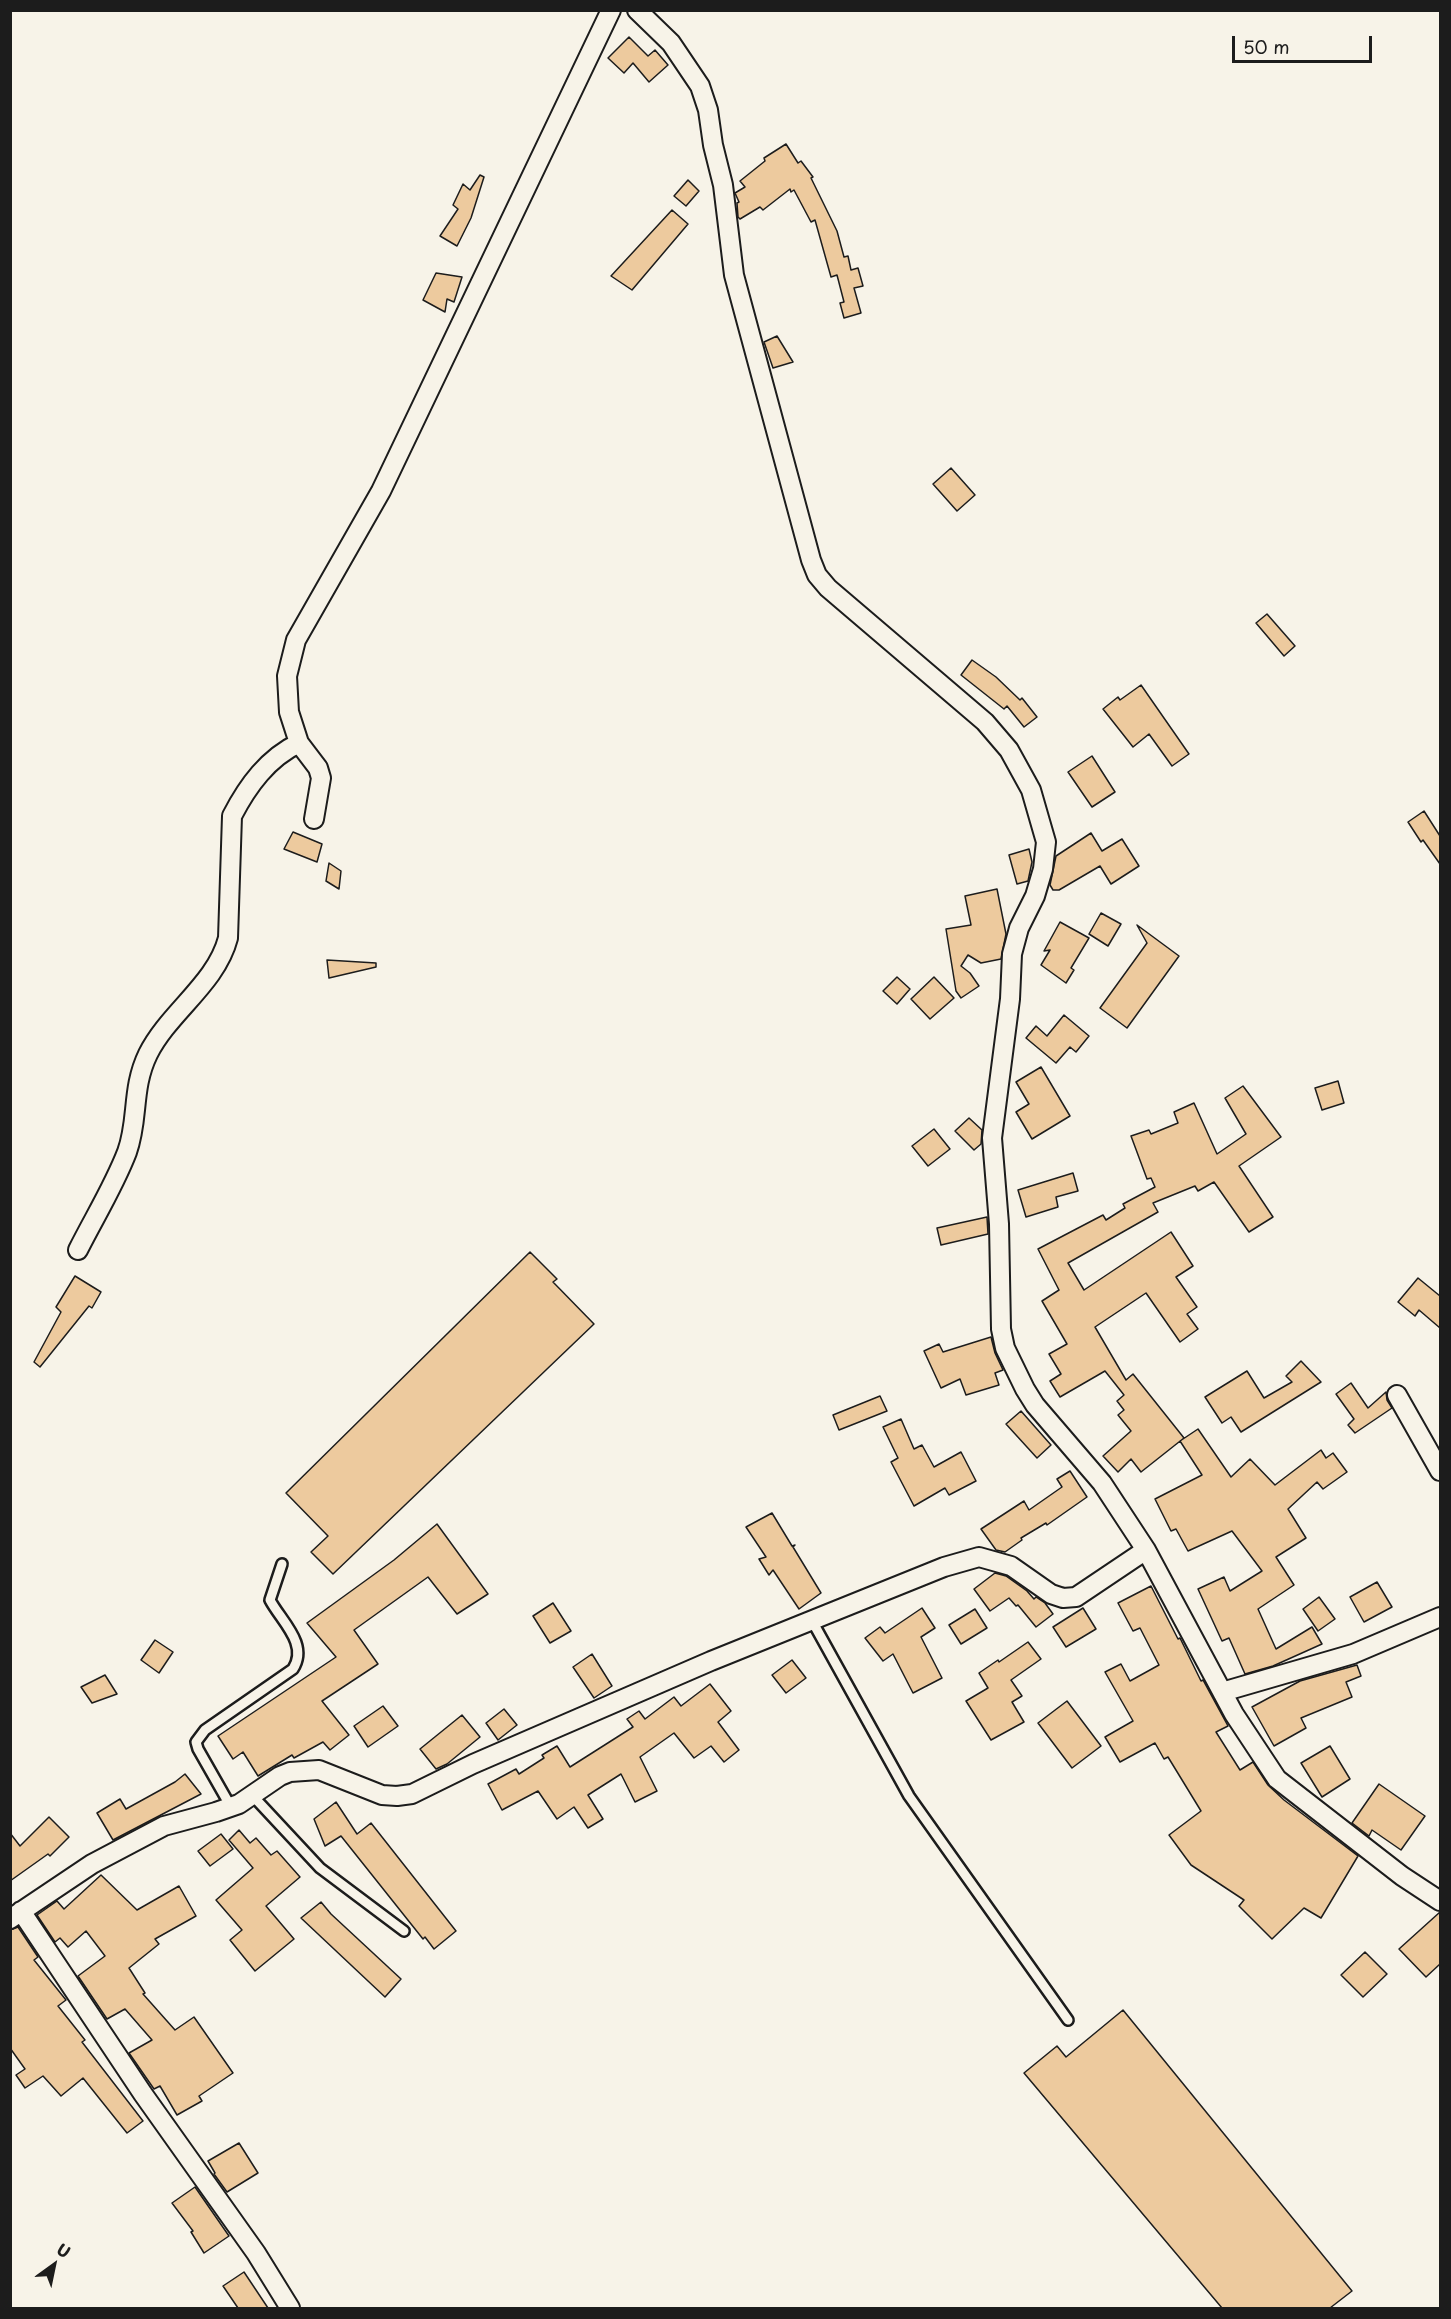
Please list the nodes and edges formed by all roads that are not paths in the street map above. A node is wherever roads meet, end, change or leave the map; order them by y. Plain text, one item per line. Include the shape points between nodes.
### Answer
1 (611, 10) edge
2 (637, 10) edge
3 (299, 743) junction
4 (314, 819) dead end
5 (78, 1250) dead end
6 (1397, 1395) dead end
7 (1440, 1471) edge
8 (1146, 1550) junction
9 (282, 1564) dead end
10 (1440, 1617) edge
11 (811, 1620) junction
12 (1222, 1692) junction
13 (252, 1795) junction
14 (231, 1807) junction
15 (1440, 1901) edge
16 (16, 1915) edge
17 (404, 1931) dead end
18 (1068, 2019) dead end
19 (290, 2308) edge

1 - 3 street via 381,491 296,640 287,676 289,712
2 - 8 street via 670,43 700,86 708,110 723,185 734,275 817,575 985,722 1009,750 1031,790 1046,842 1043,869 1012,954 992,1138 1001,1329 1005,1348 1035,1405 1102,1483
3 - 4 street via 321,778
3 - 5 street via 269,762 232,816 225,949 213,971 163,1029 148,1055 137,1083 127,1152
6 - 7 street
8 - 11 street via 1076,1597 1051,1594 1011,1566 979,1557
8 - 12 street
9 - 14 lane via 270,1600 297,1642 298,1662 205,1730 196,1742
10 - 12 street via 1353,1654
11 - 13 street via 473,1764 412,1794 382,1795 333,1773 306,1769 280,1776
11 - 18 lane via 909,1796
12 - 15 street via 1282,1784 1393,1870
13 - 14 street
13 - 17 lane via 320,1868
14 - 16 street via 164,1826 92,1864
16 - 19 street via 256,2253

